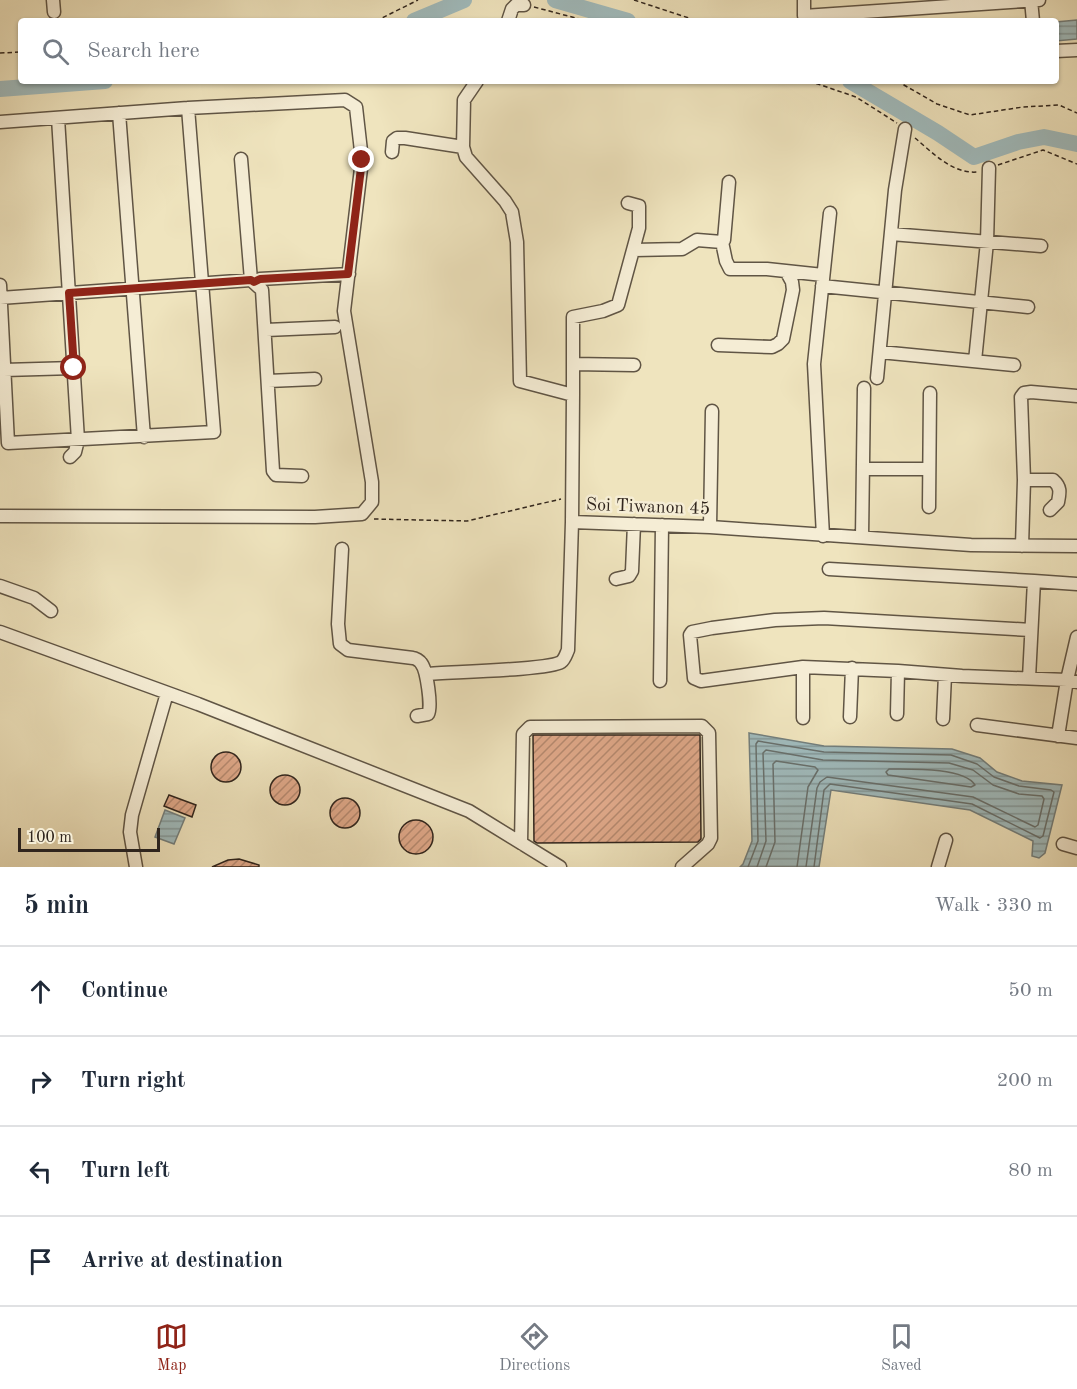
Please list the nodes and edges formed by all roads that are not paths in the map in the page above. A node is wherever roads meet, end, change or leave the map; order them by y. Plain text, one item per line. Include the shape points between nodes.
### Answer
1 (804, 0) edge
2 (1031, 0) edge
3 (1038, 0) edge
4 (524, 5) road end
5 (509, 18) edge
6 (1033, 18) edge
7 (1077, 50) edge
8 (1059, 51) edge
9 (475, 84) edge
10 (188, 108) junction
11 (119, 113) junction
12 (58, 118) junction
13 (0, 122) edge
14 (904, 129) road end
15 (463, 147) junction
16 (392, 152) dead end
17 (241, 159) dead end
18 (989, 168) road end
19 (729, 182) dead end
20 (628, 203) dead end
21 (830, 213) dead end
22 (891, 234) junction
23 (722, 242) junction
24 (987, 242) junction
25 (1041, 246) dead end
26 (634, 250) junction
27 (786, 271) junction
28 (348, 274) junction
29 (253, 281) junction
30 (822, 281) junction
31 (202, 284) junction
32 (0, 285) edge
33 (134, 288) junction
34 (885, 292) junction
35 (69, 293) junction
36 (0, 298) edge
37 (982, 302) junction
38 (1028, 307) dead end
39 (334, 327) dead end
40 (266, 330) junction
41 (718, 345) dead end
42 (880, 352) junction
43 (975, 361) junction
44 (573, 364) junction
45 (634, 365) dead end
46 (1014, 365) dead end
47 (74, 368) junction
48 (4, 370) junction
49 (877, 378) dead end
50 (315, 380) dead end
51 (268, 381) junction
52 (864, 387) dead end
53 (930, 393) dead end
54 (573, 395) junction
55 (1077, 396) edge
56 (712, 411) dead end
57 (144, 437) junction
58 (78, 440) junction
59 (70, 457) dead end
60 (863, 469) junction
61 (929, 469) junction
62 (303, 476) dead end
63 (1024, 480) junction
64 (929, 507) dead end
65 (1050, 510) dead end
66 (0, 516) edge
67 (572, 522) junction
68 (634, 524) junction
69 (662, 525) junction
70 (711, 527) junction
71 (824, 536) junction
72 (862, 537) junction
73 (1022, 546) junction
74 (1077, 546) edge
75 (342, 549) dead end
76 (829, 569) dead end
77 (616, 579) dead end
78 (1034, 581) junction
79 (1077, 584) edge
80 (0, 586) edge
81 (51, 611) dead end
82 (1031, 630) junction
83 (0, 632) edge
84 (1077, 637) edge
85 (803, 667) junction
86 (852, 668) junction
87 (898, 671) junction
88 (427, 674) junction
89 (945, 675) junction
90 (1029, 678) junction
91 (660, 681) dead end
92 (1072, 681) edge
93 (167, 693) junction
94 (897, 714) dead end
95 (417, 716) dead end
96 (850, 717) dead end
97 (802, 718) dead end
98 (943, 719) dead end
99 (977, 725) dead end
100 (1058, 736) junction
101 (1077, 738) edge
102 (946, 840) dead end
103 (520, 843) junction
104 (1063, 844) dead end
105 (1077, 848) edge
106 (136, 867) edge
107 (560, 867) edge
108 (682, 867) edge
109 (938, 867) edge

1 - 2 street via 804,16
2 - 3 street
2 - 6 street
4 - 5 street via 516,5
7 - 8 street
9 - 15 street via 464,100
10 - 11 street
10 - 28 street via 345,100 356,107 362,160
10 - 31 street
11 - 12 street
11 - 33 street
12 - 13 street
12 - 35 street
14 - 22 street
15 - 16 street via 397,138
15 - 54 street via 466,157 512,212 517,242 520,381
17 - 29 street
18 - 24 street
19 - 23 street
20 - 26 street via 639,206
21 - 30 street
22 - 24 street
22 - 34 street
23 - 26 street via 697,240 682,249
23 - 27 street via 730,269
24 - 25 street
24 - 37 street
26 - 44 street, Soi Tiwanon 45 via 618,305 573,317
27 - 30 street
27 - 41 street via 792,290 783,339 772,346
28 - 29 street
28 - 66 street via 344,311 372,482 372,502 362,514
29 - 31 street
29 - 40 street via 262,290
30 - 34 street
30 - 71 street via 814,364
31 - 33 street
31 - 57 street via 214,432
32 - 36 street
33 - 35 street
33 - 57 street
34 - 37 street
34 - 42 street
35 - 36 street
35 - 47 street
36 - 48 street
37 - 38 street
37 - 43 street
39 - 40 street
40 - 51 street
42 - 43 street
42 - 49 street
43 - 46 street
44 - 45 street
44 - 54 street, Soi Tiwanon 45
47 - 48 street
47 - 58 street
48 - 58 street via 8,443
50 - 51 street
51 - 62 street via 274,474
52 - 60 street
53 - 61 street
54 - 67 street, Soi Tiwanon 45
55 - 63 street via 1031,392 1021,397
56 - 70 street
57 - 58 street
58 - 59 street
60 - 61 street
60 - 72 street
61 - 64 street
63 - 65 street via 1056,483 1060,493
63 - 73 street
67 - 68 street, Soi Tiwanon 45
67 - 88 street via 566,656 560,662 539,666
68 - 69 street, Soi Tiwanon 45
68 - 77 street via 632,571 629,576
69 - 70 street, Soi Tiwanon 45
69 - 91 street
70 - 71 street, Soi Tiwanon 45
71 - 72 street, Soi Tiwanon 45
72 - 73 street, Soi Tiwanon 45
73 - 74 street, Soi Tiwanon 45
75 - 88 street via 340,644 348,650 413,658 421,662
76 - 78 street
78 - 79 street
78 - 82 street
80 - 81 street via 34,598
82 - 85 street via 824,618 775,620 712,628 690,635 695,680
82 - 90 street
83 - 93 street
84 - 92 street
85 - 86 street
85 - 97 street
86 - 87 street
86 - 96 street
87 - 89 street
87 - 94 street
88 - 95 street via 431,709 428,714
89 - 90 street
89 - 98 street
90 - 92 street
92 - 100 street
93 - 103 street via 469,811
93 - 106 street via 132,815 130,832
99 - 100 street
100 - 101 street
102 - 109 street
103 - 107 street
103 - 108 street via 526,729 702,726 709,734 711,838
104 - 105 street

